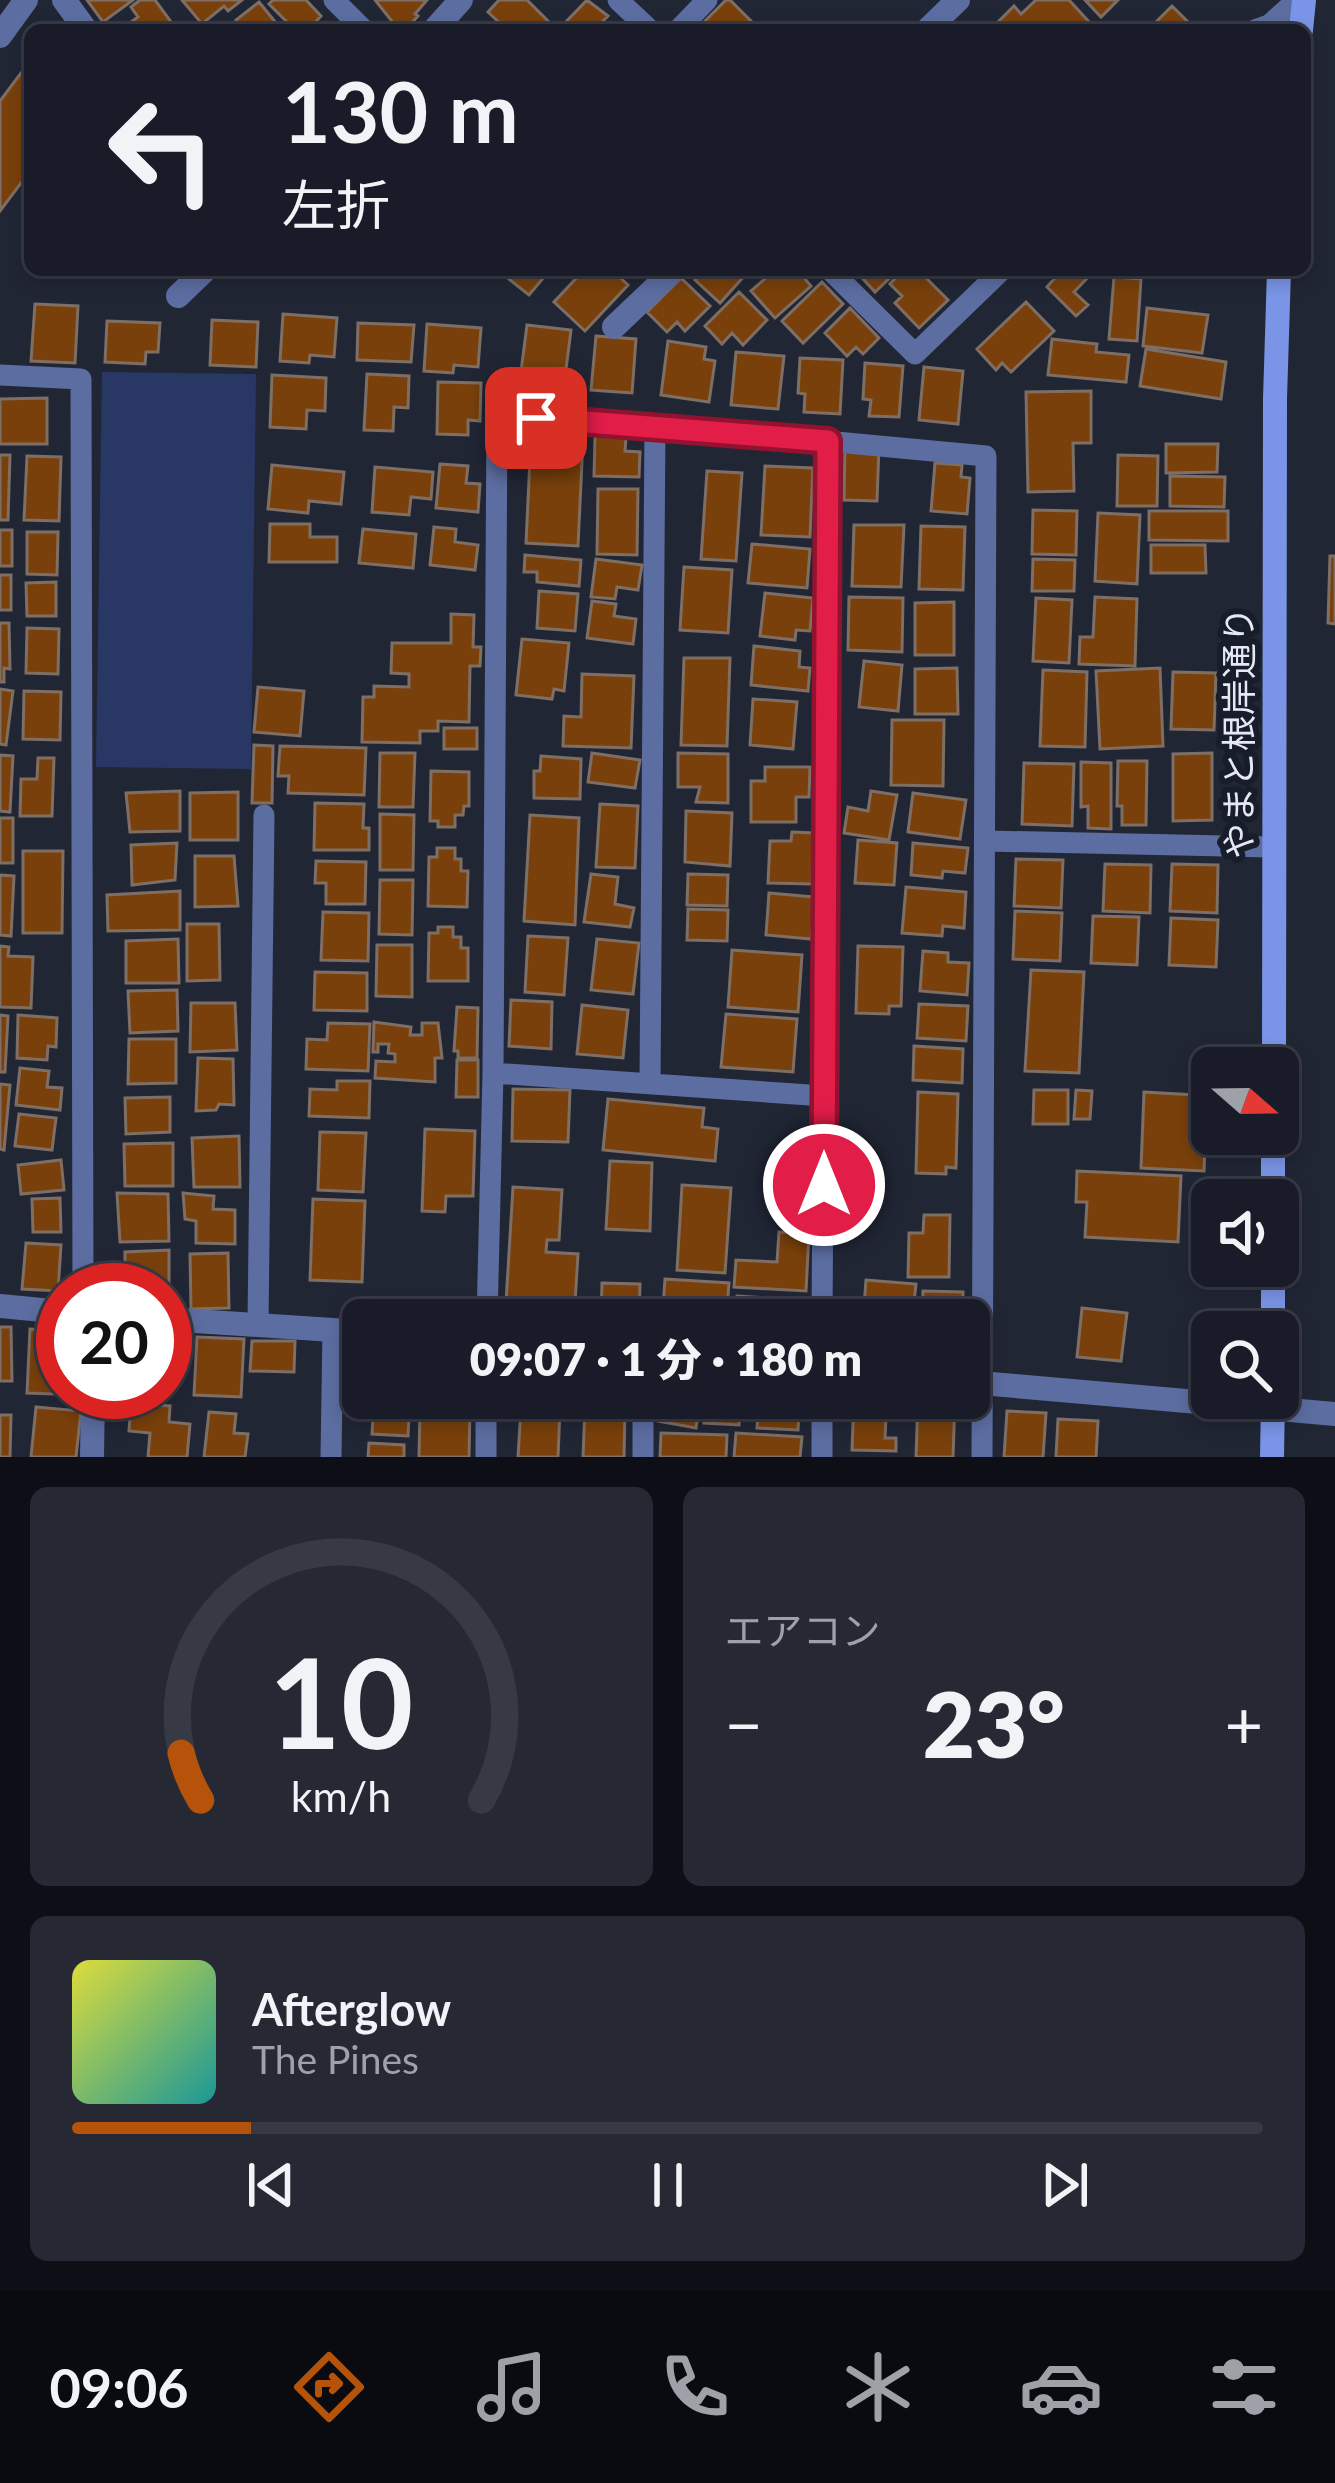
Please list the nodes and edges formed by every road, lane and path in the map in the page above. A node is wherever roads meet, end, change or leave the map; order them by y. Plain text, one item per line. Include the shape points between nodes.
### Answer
1 (26, 0) edge
2 (334, 0) edge
3 (461, 0) edge
4 (618, 0) edge
5 (706, 0) edge
6 (958, 0) edge
7 (1300, 0) edge
8 (358, 24) edge
9 (439, 24) edge
10 (644, 24) edge
11 (684, 24) edge
12 (933, 24) edge
13 (1270, 24) edge
14 (0, 36) edge
15 (199, 276) edge
16 (668, 276) edge
17 (836, 276) edge
18 (996, 276) edge
19 (1279, 276) edge
20 (178, 296) dead end
21 (614, 327) dead end
22 (0, 375) edge
23 (655, 425) junction
24 (828, 441) junction
25 (264, 815) dead end
26 (987, 841) junction
27 (1274, 847) junction
28 (1274, 1047) edge
29 (494, 1073) junction
30 (650, 1083) junction
31 (824, 1096) junction
32 (83, 1263) edge
33 (489, 1299) edge
34 (823, 1299) edge
35 (978, 1299) edge
36 (0, 1306) edge
37 (36, 1309) edge
38 (192, 1320) edge
39 (258, 1324) junction
40 (333, 1329) junction
41 (342, 1330) edge
42 (990, 1384) edge
43 (1191, 1398) edge
44 (1299, 1408) edge
45 (1335, 1414) edge
46 (93, 1419) edge
47 (486, 1419) edge
48 (643, 1419) edge
49 (822, 1419) edge
50 (979, 1419) edge
51 (1273, 1419) edge
52 (92, 1457) edge
53 (332, 1457) edge
54 (486, 1457) edge
55 (643, 1457) edge
56 (822, 1457) edge
57 (982, 1457) edge
58 (1272, 1457) edge

1 - 14 street
2 - 8 lane
3 - 9 street
4 - 10 lane
5 - 11 lane
6 - 12 street
7 - 13 lane
15 - 20 street
16 - 21 street
17 - 18 lane via 915,355
19 - 27 street, やまと根岸通り
22 - 32 lane via 81,380
23 - 24 lane
23 - 29 lane via 497,416
23 - 30 lane
24 - 26 lane via 986,457
24 - 31 lane
25 - 39 lane
26 - 27 lane
26 - 35 lane
27 - 28 street, やまと根岸通り
29 - 30 lane
29 - 33 lane
30 - 31 lane
31 - 34 lane
36 - 37 street
38 - 39 street
39 - 40 street
40 - 41 street
40 - 53 lane
42 - 43 street
44 - 45 street
46 - 52 street
47 - 54 lane
48 - 55 lane
49 - 56 lane
50 - 57 lane
51 - 58 street

